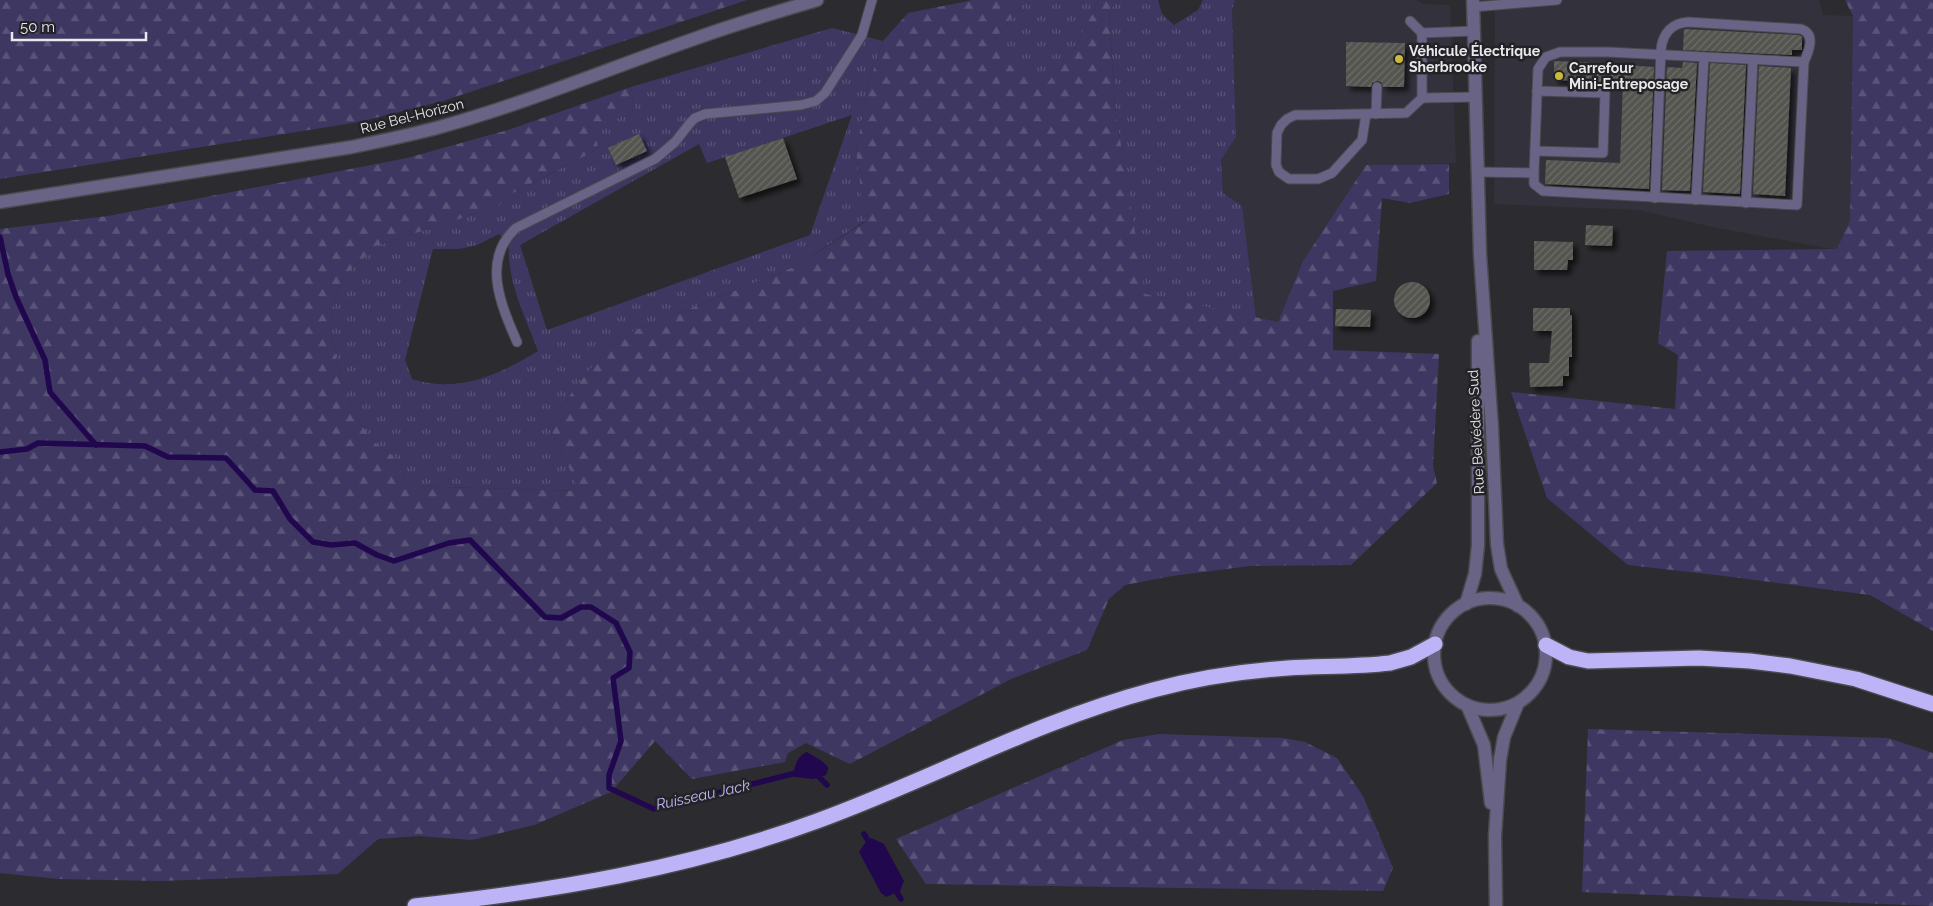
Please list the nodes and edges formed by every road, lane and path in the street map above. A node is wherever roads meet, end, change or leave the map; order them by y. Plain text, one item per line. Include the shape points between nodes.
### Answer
1 (817, 0) edge
2 (872, 0) edge
3 (1551, 0) edge
4 (1473, 3) edge
5 (1410, 21) dead end
6 (1474, 30) junction
7 (1422, 33) junction
8 (1661, 54) junction
9 (1704, 57) junction
10 (1753, 60) junction
11 (1804, 62) junction
12 (1376, 87) dead end
13 (1537, 91) junction
14 (1476, 97) junction
15 (1422, 98) junction
16 (1366, 114) junction
17 (1376, 114) junction
18 (1535, 151) junction
19 (1478, 172) junction
20 (1534, 173) junction
21 (1655, 198) junction
22 (1696, 200) junction
23 (0, 202) edge
24 (1746, 203) junction
25 (1480, 254) junction
26 (517, 342) dead end
27 (1466, 604) junction
28 (1518, 606) junction
29 (1435, 644) junction
30 (1546, 645) junction
31 (1518, 703) junction
32 (1933, 704) edge
33 (1467, 705) junction
34 (1495, 836) junction
35 (415, 906) edge
36 (1496, 906) edge

1 - 23 street, Rue Bel-Horizon via 763,15 491,111 402,137
2 - 26 lane via 862,35 825,93 816,101 705,114 695,118 655,159 509,234 501,246 496,267 503,310
3 - 4 lane
4 - 6 street, Rue Belvédère Sud
5 - 7 lane
6 - 7 lane
6 - 14 street, Rue Belvédère Sud
7 - 15 lane
8 - 9 lane
8 - 11 lane via 1664,37 1674,26 1707,23 1804,30 1810,40
8 - 13 lane via 1555,53 1540,65
8 - 21 lane
9 - 10 lane
9 - 22 lane
10 - 11 lane
10 - 24 lane
11 - 24 lane via 1798,205
12 - 17 lane
13 - 18 lane
13 - 18 lane via 1604,93 1603,153
14 - 15 lane
14 - 19 street, Rue Belvédère Sud
15 - 17 lane via 1406,113
16 - 16 lane via 1300,115 1287,119 1277,133 1276,161 1280,172 1289,179 1303,180 1318,179 1332,173 1362,140
16 - 17 lane
18 - 20 lane
19 - 20 lane
19 - 25 street, Rue Belvédère Sud
20 - 21 lane via 1534,184 1543,191
21 - 22 lane
22 - 24 lane
25 - 27 street, Rue Belvédère Sud via 1478,545 1475,574
25 - 28 street, Rue Belvédère Sud via 1498,550 1504,578
27 - 28 street via 1492,598
27 - 29 street via 1445,620
28 - 30 street via 1536,622
29 - 33 street via 1439,677 1450,694
29 - 35 highway via 1411,657 1390,663 1253,671 1165,687 1081,712 832,816 723,852 602,880
30 - 31 street via 1542,675 1532,691
30 - 32 highway via 1570,657 1588,661 1705,658 1790,666 1849,677
31 - 33 street via 1493,710
31 - 34 street via 1502,749
33 - 34 street via 1485,753
34 - 36 street

